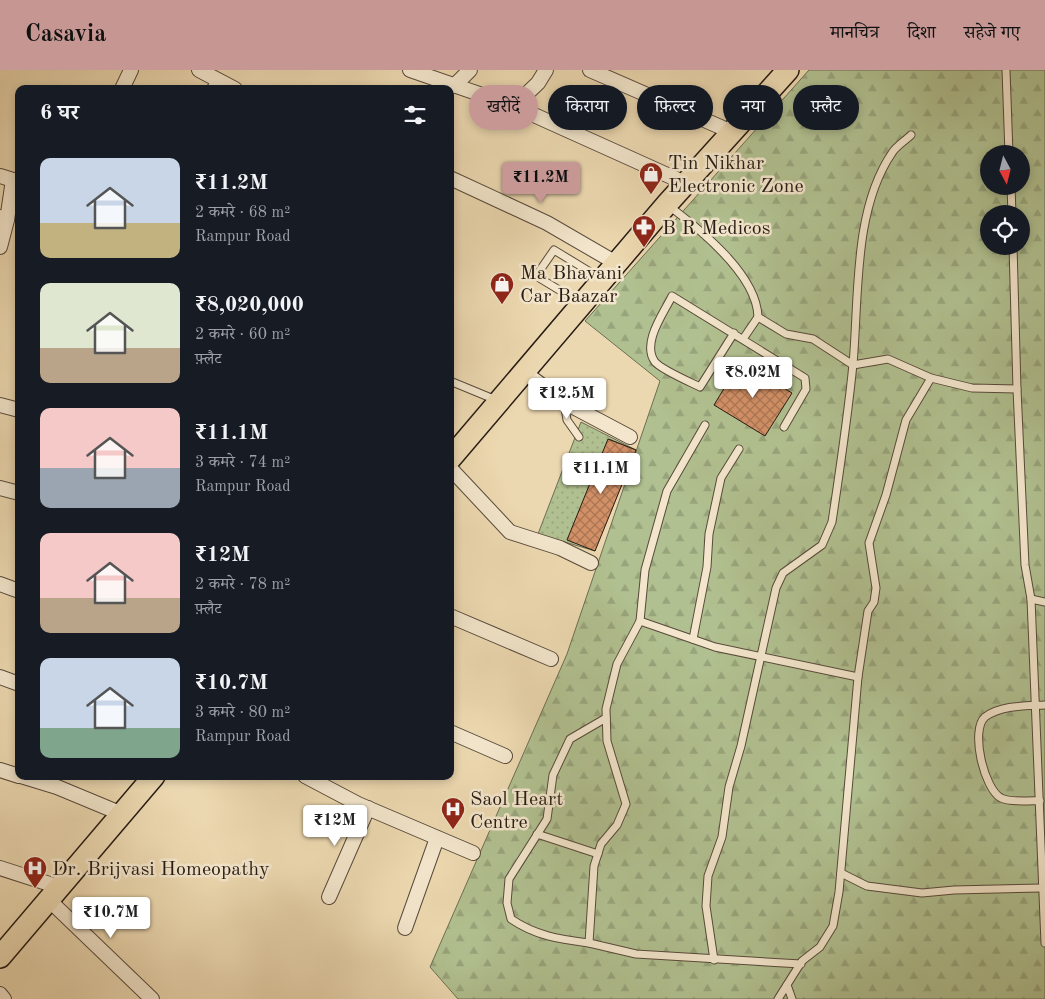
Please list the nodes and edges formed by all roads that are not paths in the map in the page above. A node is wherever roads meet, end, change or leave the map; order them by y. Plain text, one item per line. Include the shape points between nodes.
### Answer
1 (131, 70) edge
2 (199, 70) edge
3 (410, 70) edge
4 (470, 70) edge
5 (546, 70) edge
6 (590, 70) edge
7 (788, 70) edge
8 (1006, 70) edge
9 (213, 84) edge
10 (124, 85) edge
11 (451, 85) edge
12 (536, 85) edge
13 (454, 86) joint
14 (469, 91) edge
15 (538, 117) edge
16 (732, 132) junction
17 (911, 135) dead end
18 (1009, 145) edge
19 (0, 176) edge
20 (454, 182) edge
21 (686, 184) junction
22 (667, 204) junction
23 (4, 219) edge
24 (0, 246) edge
25 (1013, 255) edge
26 (616, 263) junction
27 (603, 279) junction
28 (582, 304) junction
29 (758, 317) junction
30 (734, 334) junction
31 (743, 339) junction
32 (853, 365) junction
33 (524, 372) junction
34 (931, 378) junction
35 (454, 383) edge
36 (1017, 389) junction
37 (498, 402) junction
38 (564, 402) junction
39 (0, 405) edge
40 (15, 409) edge
41 (705, 425) dead end
42 (784, 427) dead end
43 (579, 436) dead end
44 (630, 437) dead end
45 (739, 449) dead end
46 (454, 454) edge
47 (454, 472) edge
48 (0, 488) edge
49 (15, 491) edge
50 (591, 563) dead end
51 (0, 584) edge
52 (15, 590) edge
53 (1031, 599) junction
54 (1045, 602) edge
55 (454, 618) edge
56 (640, 621) junction
57 (693, 639) junction
58 (760, 656) junction
59 (551, 659) dead end
60 (0, 677) edge
61 (858, 678) junction
62 (15, 683) edge
63 (1045, 705) edge
64 (1034, 706) junction
65 (606, 718) junction
66 (454, 734) edge
67 (506, 756) dead end
68 (0, 770) edge
69 (15, 774) edge
70 (33, 780) edge
71 (151, 780) edge
72 (313, 780) edge
73 (1040, 801) junction
74 (368, 808) junction
75 (122, 814) junction
76 (1043, 825) edge
77 (537, 834) junction
78 (437, 838) junction
79 (473, 853) dead end
80 (598, 854) junction
81 (0, 868) edge
82 (841, 873) junction
83 (1042, 888) junction
84 (54, 893) junction
85 (329, 897) dead end
86 (405, 928) dead end
87 (589, 943) junction
88 (1045, 943) edge
89 (0, 957) edge
90 (714, 960) junction
91 (800, 964) junction
92 (787, 985) junction
93 (0, 994) edge
94 (4, 999) edge
95 (152, 999) edge
96 (778, 999) edge
97 (792, 999) edge

1 - 10 street
2 - 9 street
3 - 11 street
4 - 13 street
5 - 12 street
6 - 16 street
7 - 16 main road
8 - 18 lane
13 - 14 street
15 - 21 street
16 - 21 main road
17 - 32 lane via 892,152 874,187 859,264
19 - 23 street via 13,180
20 - 26 street via 547,223
21 - 22 main road
22 - 26 main road
22 - 29 lane via 717,247 739,272 758,306
23 - 24 street
25 - 36 lane
26 - 27 main road
27 - 28 main road
27 - 28 lane via 554,250 536,276
28 - 33 main road
29 - 31 lane
29 - 32 lane via 786,334 813,339
30 - 30 lane via 672,296 653,334 650,350 656,363 700,387
30 - 31 lane
31 - 42 lane via 805,378 806,389
32 - 34 lane via 888,359
32 - 58 lane via 832,522 822,545 783,573 776,588
33 - 37 main road
33 - 38 street
34 - 36 lane via 972,388
34 - 61 lane via 906,420 869,543 876,588 874,602 868,611
35 - 37 lane
36 - 53 lane via 1025,565
37 - 46 main road
38 - 43 lane via 567,420
38 - 44 street
39 - 40 street
41 - 56 lane via 667,491 645,570
45 - 57 lane via 721,478
47 - 50 street via 510,532 560,548
48 - 49 street
51 - 52 street
53 - 54 lane
53 - 64 lane
55 - 59 street
56 - 57 lane
56 - 65 lane via 617,664
57 - 58 lane
58 - 61 lane
58 - 90 lane via 729,786 722,837 708,876 706,906
60 - 62 street
61 - 82 lane
63 - 64 lane
64 - 73 lane
64 - 73 lane via 997,710 983,719 978,729 984,774 993,791 1002,798
65 - 77 lane via 570,739 553,775 547,818
65 - 80 lane via 607,741 626,804
66 - 67 street
68 - 69 street
70 - 75 street
71 - 75 main road
72 - 74 street
73 - 76 lane
74 - 78 street
74 - 85 street
75 - 84 main road
76 - 83 lane
77 - 80 lane
77 - 87 lane via 509,879 507,903 511,919 529,931
78 - 79 street
78 - 86 street
80 - 87 lane via 593,874
81 - 84 street
82 - 83 lane via 867,886 922,893
82 - 91 lane via 833,926 820,947
83 - 88 lane
84 - 89 main road
84 - 95 street
87 - 90 lane via 636,954
90 - 91 lane
91 - 92 lane
92 - 96 lane
92 - 97 lane
93 - 94 street

